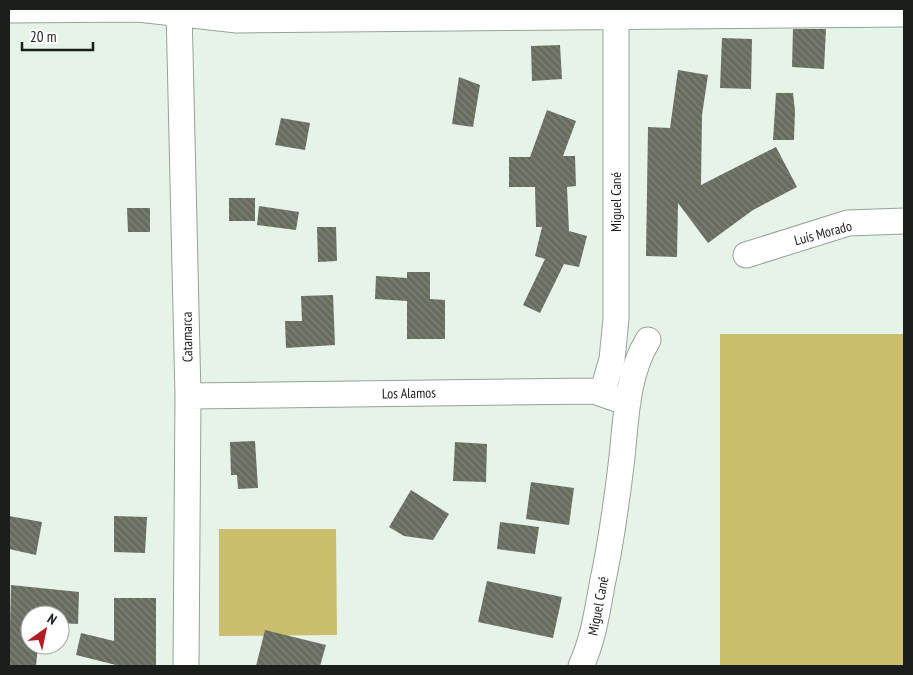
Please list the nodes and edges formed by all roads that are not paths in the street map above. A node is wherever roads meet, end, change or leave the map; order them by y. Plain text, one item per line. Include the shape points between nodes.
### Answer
1 (9, 10) edge
2 (179, 11) edge
3 (616, 13) edge
4 (904, 14) edge
5 (903, 221) edge
6 (746, 255) dead end
7 (648, 340) dead end
8 (602, 394) junction
9 (188, 396) junction
10 (628, 403) junction
11 (186, 666) edge
12 (581, 666) edge

1 - 2 street
2 - 3 street via 237,20
2 - 9 street, Catamarca
3 - 4 street
3 - 8 street, Miguel Cané via 616,319 612,359
5 - 6 street, Luís Morado via 848,223
7 - 10 street, Miguel Cané via 637,358
8 - 9 street, Los Alamos via 594,391
8 - 10 street, Los Alamos
9 - 11 street, Catamarca
10 - 12 street, Miguel Cané via 607,562 591,644

